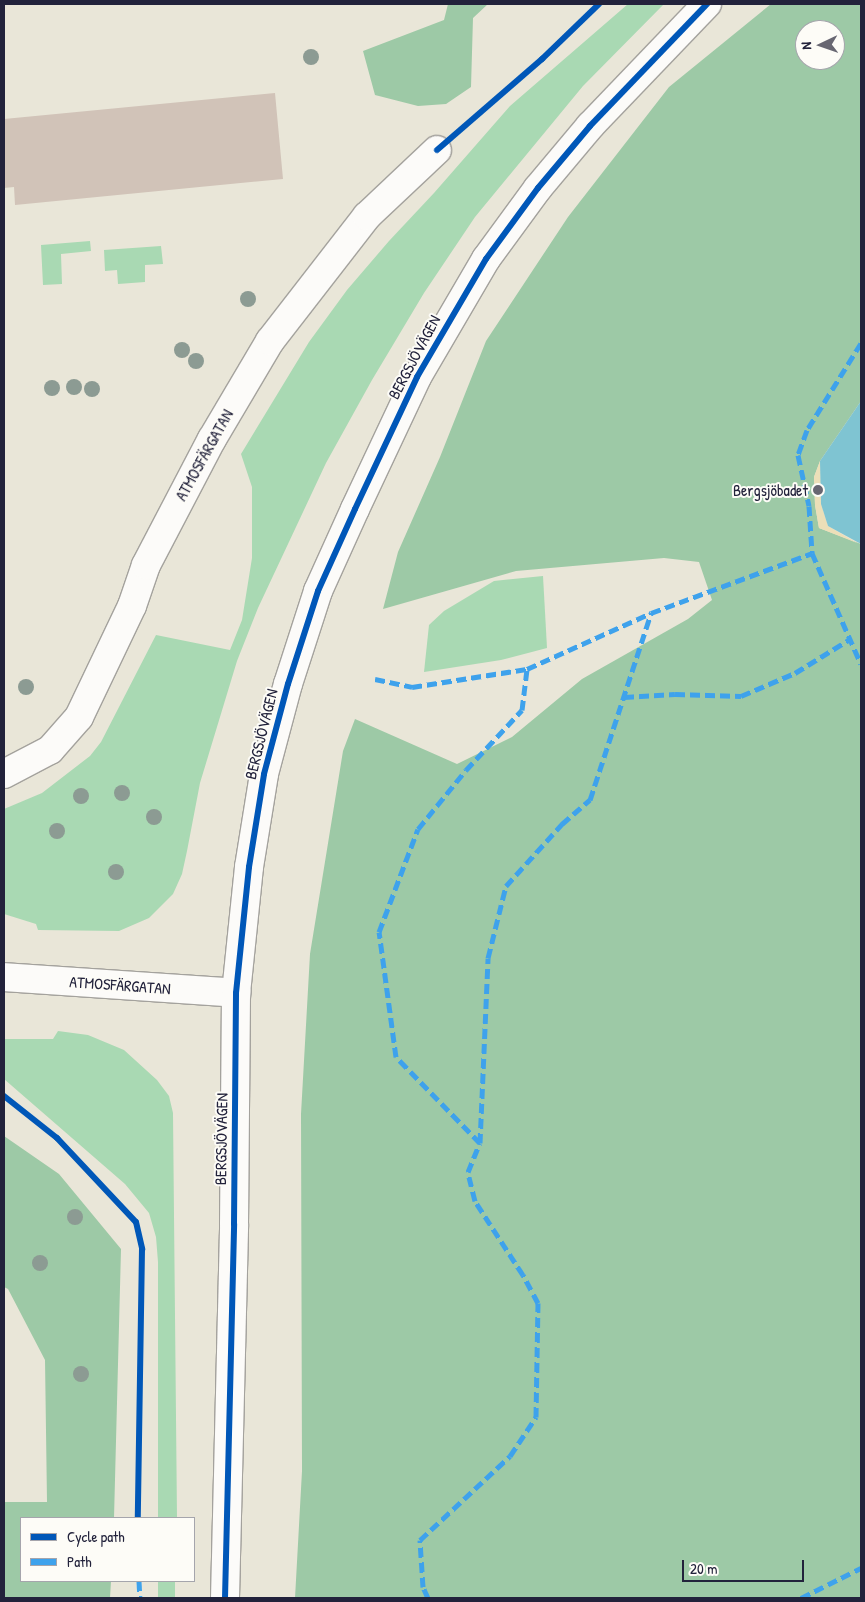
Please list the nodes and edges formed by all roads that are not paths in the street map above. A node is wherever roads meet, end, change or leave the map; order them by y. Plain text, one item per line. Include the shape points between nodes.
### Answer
1 (707, 4) edge
2 (437, 150) dead end
3 (4, 774) edge
4 (4, 977) edge
5 (236, 993) junction
6 (225, 1598) edge

1 - 5 street, BERGSJÖVÄGEN via 590,126 538,188 486,259 417,377 318,591 288,684 264,774 249,867
2 - 3 street, ATMOSFÄRGATAN via 367,216 270,341 212,439 146,565 132,606 79,717 50,750
4 - 5 street, ATMOSFÄRGATAN
5 - 6 street, BERGSJÖVÄGEN

